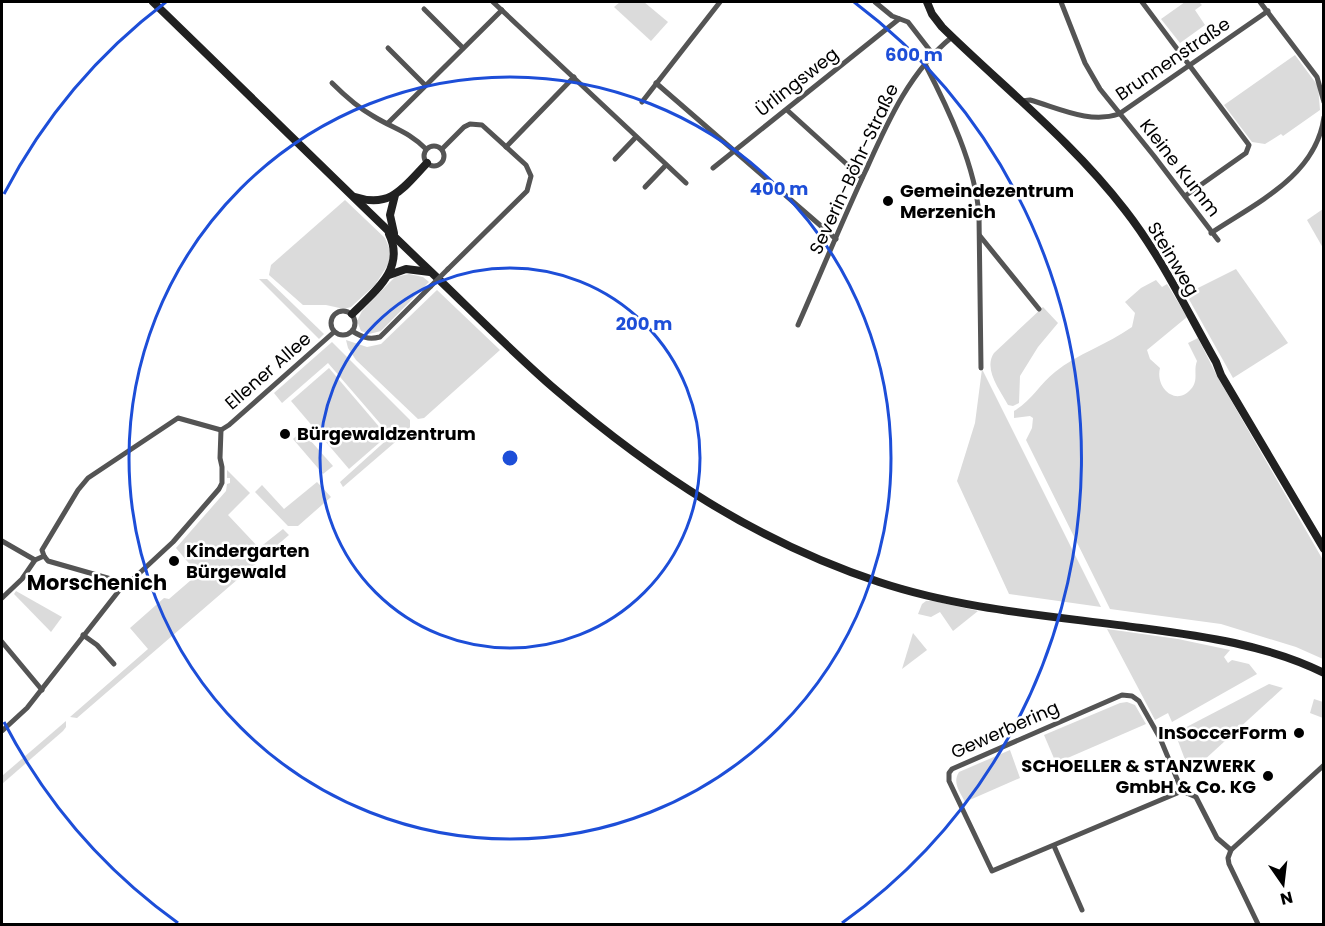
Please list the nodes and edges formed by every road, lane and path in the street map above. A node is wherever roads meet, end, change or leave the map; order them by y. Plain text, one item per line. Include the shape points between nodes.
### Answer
1 (153, 2) edge
2 (493, 2) edge
3 (720, 2) edge
4 (875, 2) edge
5 (927, 2) edge
6 (1060, 2) edge
7 (1142, 2) edge
8 (1260, 2) edge
9 (424, 9) dead end
10 (502, 10) junction
11 (1268, 11) junction
12 (899, 19) junction
13 (952, 37) junction
14 (388, 48) dead end
15 (463, 48) junction
16 (932, 53) junction
17 (925, 64) junction
18 (1191, 65) junction
19 (574, 77) junction
20 (332, 83) dead end
21 (656, 83) junction
22 (425, 85) junction
23 (1021, 101) junction
24 (642, 102) dead end
25 (1323, 102) edge
26 (1323, 109) edge
27 (787, 110) junction
28 (1119, 114) junction
29 (1323, 117) edge
30 (388, 123) junction
31 (636, 136) junction
32 (506, 147) junction
33 (426, 149) junction
34 (442, 149) junction
35 (735, 149) junction
36 (615, 159) dead end
37 (427, 164) junction
38 (666, 165) junction
39 (713, 168) dead end
40 (862, 178) junction
41 (686, 183) dead end
42 (645, 187) dead end
43 (395, 195) junction
44 (1185, 196) junction
45 (354, 197) junction
46 (385, 228) junction
47 (1211, 233) junction
48 (980, 236) junction
49 (836, 239) junction
50 (398, 240) junction
51 (1218, 240) dead end
52 (433, 274) junction
53 (388, 276) junction
54 (1039, 309) dead end
55 (352, 314) junction
56 (798, 325) dead end
57 (352, 331) junction
58 (334, 332) junction
59 (981, 368) dead end
60 (221, 430) junction
61 (2, 540) edge
62 (1323, 549) edge
63 (44, 556) junction
64 (35, 560) junction
65 (125, 583) junction
66 (2, 598) edge
67 (83, 634) junction
68 (2, 642) edge
69 (114, 664) dead end
70 (1323, 674) edge
71 (42, 690) junction
72 (2, 731) edge
73 (1323, 765) edge
74 (1182, 791) junction
75 (1054, 846) junction
76 (1231, 850) junction
77 (1082, 910) dead end
78 (1258, 924) edge

1 - 45 main road
2 - 10 street
3 - 21 street
4 - 12 street
5 - 13 main road, Steinweg
6 - 28 street, Kleine Kumm via 1085,63
7 - 18 street
8 - 11 street
9 - 15 street
10 - 15 street
10 - 19 street
11 - 18 street, Brunnenstraße
11 - 25 street via 1317,77
12 - 16 street via 908,22
12 - 27 street, Ürlingsweg
13 - 16 street, Severin-Böhr-Straße
13 - 23 main road, Steinweg
14 - 22 street
15 - 22 street
16 - 17 street, Severin-Böhr-Straße
17 - 40 street, Severin-Böhr-Straße via 902,97
17 - 48 street via 975,184
18 - 28 street, Brunnenstraße
18 - 44 street via 1250,148
19 - 31 street
19 - 32 street
20 - 30 street via 356,106
21 - 24 street
21 - 35 street
22 - 30 street
23 - 28 street, Brunnenstraße via 1030,100 1086,117
23 - 62 main road, Steinweg via 1115,197 1141,232
25 - 26 street
27 - 35 street, Ürlingsweg
27 - 40 street
28 - 44 street, Kleine Kumm
29 - 47 street via 1317,143 1302,167 1281,186
30 - 33 street via 411,135
31 - 36 street
31 - 38 street
32 - 34 street via 489,129 476,124 464,127
32 - 57 street, bridge via 529,170 527,190 380,337 371,339
33 - 34 street
33 - 37 street via 423,154
34 - 37 street via 442,163
35 - 39 street, Ürlingsweg
35 - 49 street
37 - 43 main road
38 - 41 street
38 - 42 street
40 - 49 street, Severin-Böhr-Straße
43 - 45 main road via 375,201
43 - 50 main road via 390,223
44 - 47 street, Kleine Kumm
45 - 46 main road
46 - 50 main road
46 - 53 main road via 394,248 393,268
47 - 51 street, Kleine Kumm
48 - 54 street
48 - 59 street
49 - 56 street, Severin-Böhr-Straße
50 - 52 main road
52 - 53 main road via 406,269
52 - 70 main road via 555,390 649,464 708,504 813,557 880,582 953,600 1203,636 1272,654
53 - 55 main road
55 - 57 street
55 - 58 street via 343,310 334,314 330,323
57 - 58 street via 343,335
58 - 60 street, Ellener Allee
60 - 63 street via 178,418 88,478 42,550
60 - 65 street via 219,489 173,542
61 - 64 street
63 - 64 street
63 - 65 street via 48,561
64 - 66 street
65 - 67 street
67 - 69 street
67 - 71 street
68 - 71 street
71 - 72 street
73 - 76 street
74 - 75 street, Gewerbering
74 - 75 street, Gewerbering via 1139,701 1122,695 949,773 949,781 992,871
74 - 76 street via 1199,802 1217,838
75 - 77 street
76 - 78 street via 1229,864

